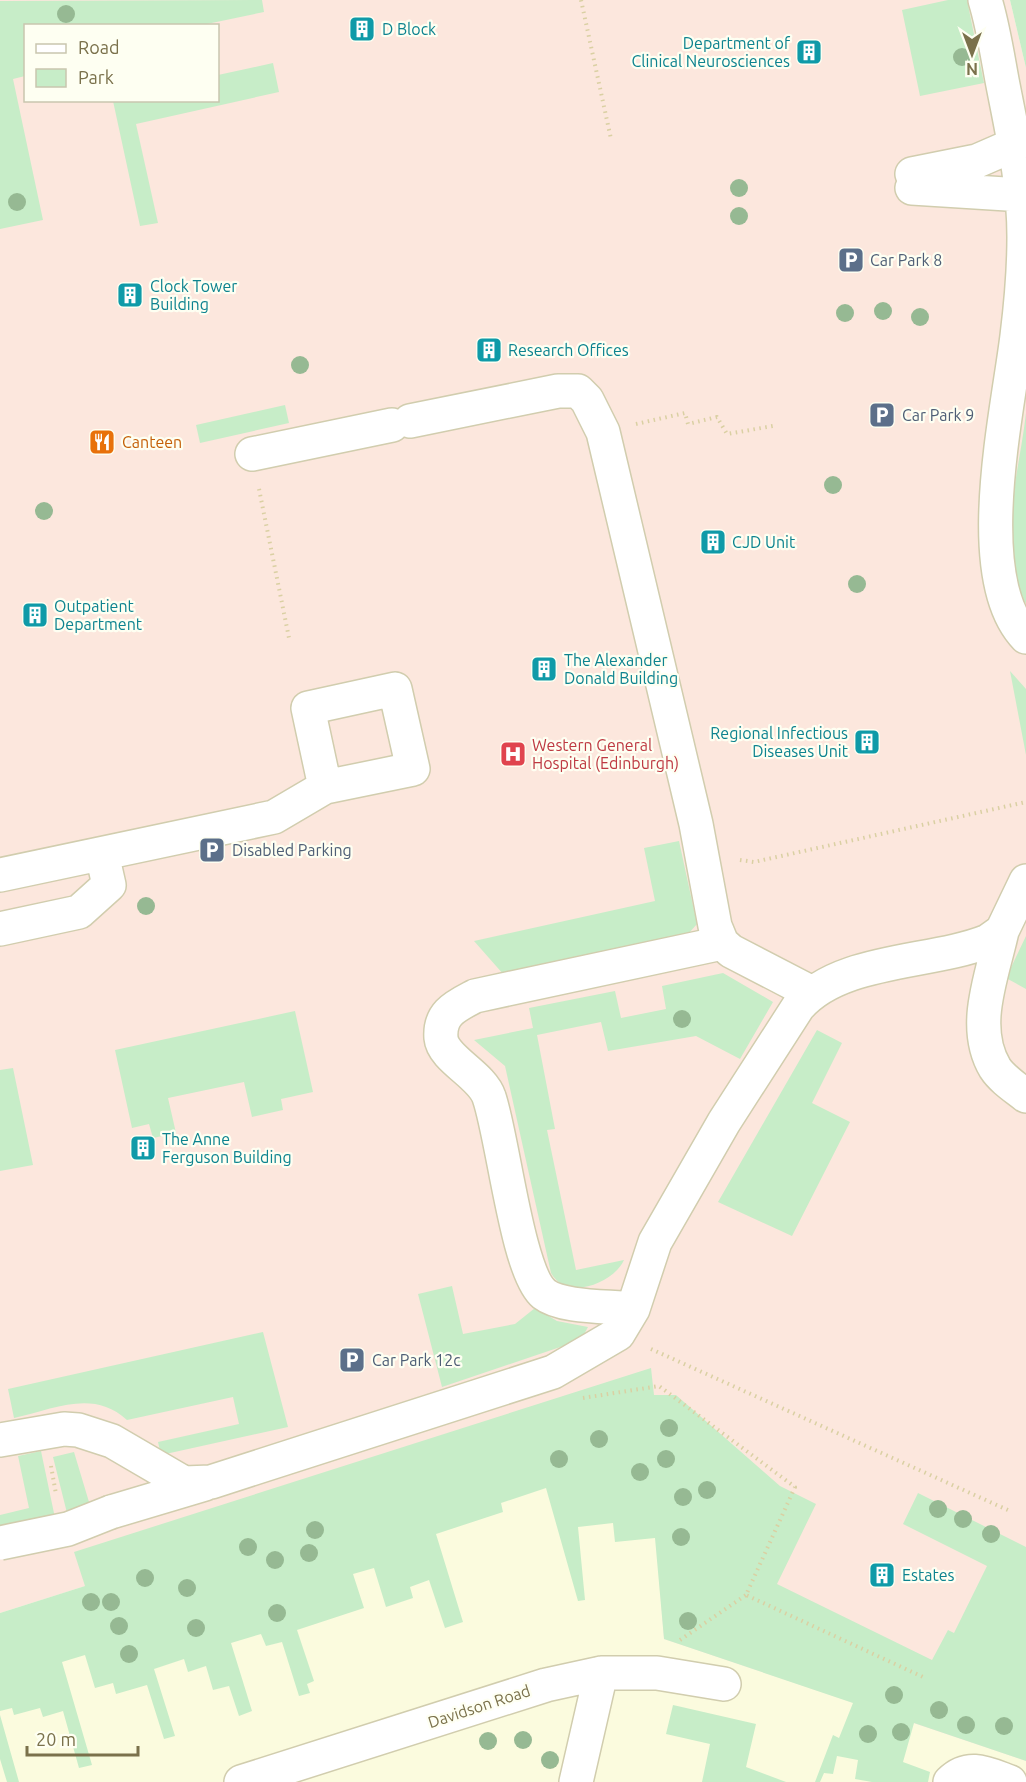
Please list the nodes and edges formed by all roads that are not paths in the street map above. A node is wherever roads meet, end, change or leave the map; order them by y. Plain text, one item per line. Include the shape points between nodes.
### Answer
1 (985, 0) edge
2 (1016, 144) junction
3 (1022, 195) junction
4 (252, 454) road end
5 (1026, 637) edge
6 (325, 787) dead end
7 (102, 854) junction
8 (0, 874) edge
9 (1026, 881) edge
10 (0, 929) edge
11 (1002, 931) junction
12 (722, 943) junction
13 (810, 992) junction
14 (1026, 1096) edge
15 (626, 1321) junction
16 (0, 1440) edge
17 (211, 1482) junction
18 (0, 1543) edge
19 (601, 1673) junction
20 (724, 1684) dead end
21 (241, 1782) edge
22 (576, 1782) edge
23 (950, 1782) edge
24 (1010, 1782) edge

1 - 2 street
2 - 3 street
2 - 3 street via 912,181
3 - 5 street via 1024,238 1017,335 1002,439 997,540 1009,612
4 - 12 street via 558,391 578,391 596,414 609,455
6 - 7 street via 274,817
7 - 8 street
7 - 10 street via 109,885 80,912
9 - 11 street
11 - 13 street via 976,946 845,976
11 - 14 street via 986,996 985,1035 996,1069
12 - 13 street
12 - 15 street via 475,996 448,1012 441,1023 441,1041 452,1058 464,1065 489,1095 523,1251 536,1285 555,1301
13 - 15 street via 724,1122 655,1242
15 - 17 street via 560,1368
16 - 17 street via 78,1430 102,1436 184,1483
17 - 18 street, bridge via 68,1529
19 - 20 street, Davidson Road via 660,1674
19 - 21 street, Davidson Road via 546,1685
19 - 22 street
23 - 24 street via 962,1771 975,1770

